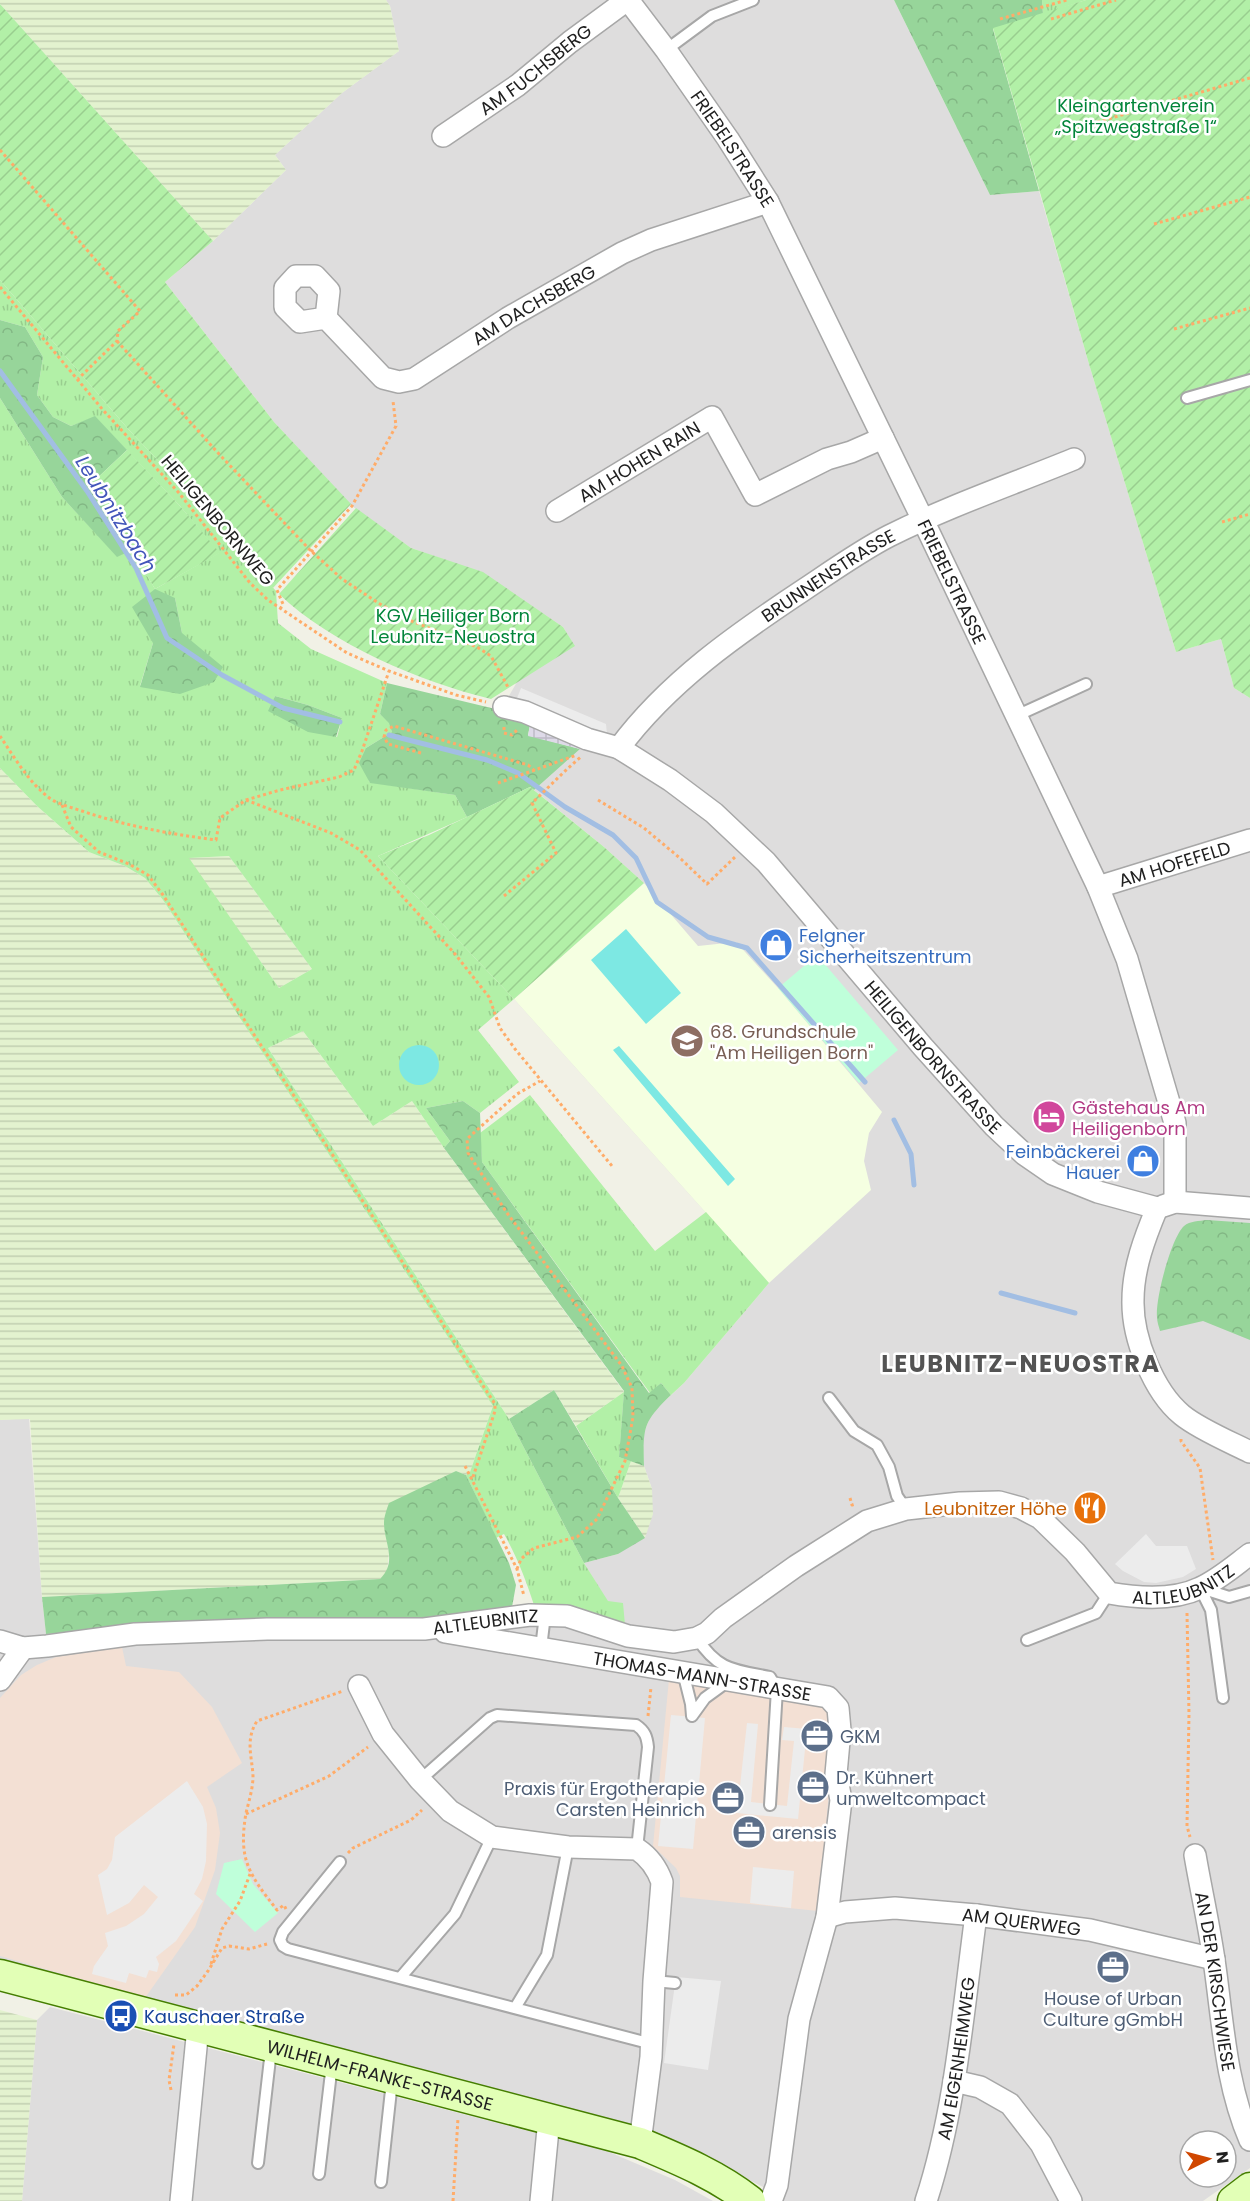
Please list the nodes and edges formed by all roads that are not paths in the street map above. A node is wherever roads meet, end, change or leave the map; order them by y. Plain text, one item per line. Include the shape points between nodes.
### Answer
1 (627, 0) edge
2 (753, 0) edge
3 (666, 50) junction
4 (443, 136) dead end
5 (768, 202) junction
6 (326, 318) dead end
7 (1250, 380) edge
8 (1187, 398) dead end
9 (883, 438) junction
10 (1074, 459) dead end
11 (556, 512) dead end
12 (923, 520) junction
13 (1086, 684) dead end
14 (510, 702) road end
15 (1016, 716) junction
16 (619, 748) junction
17 (1250, 840) edge
18 (1098, 887) junction
19 (1166, 1205) junction
20 (1250, 1208) edge
21 (829, 1398) dead end
22 (1250, 1452) edge
23 (906, 1509) junction
24 (1250, 1554) edge
25 (1208, 1583) junction
26 (1250, 1592) edge
27 (1109, 1593) junction
28 (538, 1615) junction
29 (424, 1629) junction
30 (697, 1638) junction
31 (1027, 1640) dead end
32 (0, 1641) edge
33 (23, 1648) junction
34 (541, 1648) junction
35 (683, 1672) junction
36 (0, 1680) edge
37 (730, 1680) junction
38 (359, 1686) dead end
39 (777, 1689) junction
40 (1223, 1698) dead end
41 (420, 1780) junction
42 (770, 1805) dead end
43 (492, 1837) junction
44 (568, 1847) junction
45 (637, 1849) junction
46 (1195, 1855) dead end
47 (343, 1858) road end
48 (976, 1915) junction
49 (827, 1917) junction
50 (1214, 1959) junction
51 (0, 1975) edge
52 (400, 1978) junction
53 (654, 1980) junction
54 (675, 1983) dead end
55 (515, 2008) junction
56 (198, 2026) junction
57 (652, 2044) junction
58 (272, 2046) junction
59 (333, 2062) junction
60 (392, 2078) junction
61 (954, 2081) junction
62 (549, 2119) junction
63 (1250, 2140) edge
64 (640, 2143) junction
65 (258, 2163) dead end
66 (319, 2174) dead end
67 (381, 2182) dead end
68 (1250, 2188) edge
69 (181, 2201) edge
70 (541, 2201) edge
71 (750, 2201) edge
72 (771, 2201) edge
73 (926, 2201) edge
74 (1071, 2201) edge
75 (1233, 2201) edge

1 - 3 street, FRIEBELSTRASSE
1 - 4 street, AM FUCHSBERG via 518,85
2 - 3 lane via 712,16
3 - 5 street, FRIEBELSTRASSE
5 - 6 street, AM DACHSBERG via 622,253 508,318 414,379 399,382 383,378
5 - 9 street, FRIEBELSTRASSE
7 - 8 lane
9 - 11 street, AM HOHEN RAIN via 828,459 755,495 712,417
9 - 12 street, FRIEBELSTRASSE
10 - 12 street, BRUNNENSTRASSE
12 - 15 street, FRIEBELSTRASSE
12 - 16 street, BRUNNENSTRASSE via 836,568 721,647
13 - 15 lane
14 - 16 street, HEILIGENBORNSTRASSE via 587,739
15 - 18 street, FRIEBELSTRASSE
16 - 19 street, HEILIGENBORNSTRASSE via 670,780 748,844 986,1117 1024,1154 1053,1174 1098,1192
17 - 18 street, AM HOFEFELD
18 - 19 street, FRIEBELSTRASSE via 1127,959 1175,1123
19 - 20 street, HEILIGENBORNSTRASSE
19 - 22 street via 1141,1249 1132,1300 1151,1374 1164,1397 1183,1416
21 - 23 lane via 854,1431 877,1445
23 - 27 street, ALTLEUBNITZ via 999,1502 1021,1508 1040,1518
23 - 30 street, ALTLEUBNITZ via 867,1521 796,1566
24 - 25 street, ALTLEUBNITZ
25 - 26 lane via 1229,1597
25 - 27 street, ALTLEUBNITZ via 1186,1593 1137,1598
25 - 40 lane
27 - 31 lane, ALTLEUBNITZ via 1096,1613
28 - 29 street, ALTLEUBNITZ
28 - 30 street, ALTLEUBNITZ via 567,1616 628,1636 674,1642
28 - 34 lane
29 - 33 street, ALTLEUBNITZ via 135,1634
29 - 34 street, THOMAS-MANN-STRASSE
30 - 39 lane via 716,1663 770,1677
32 - 33 street
33 - 36 street
34 - 35 street, THOMAS-MANN-STRASSE
35 - 37 street, THOMAS-MANN-STRASSE
35 - 37 lane via 692,1716 705,1698
37 - 39 street, THOMAS-MANN-STRASSE
38 - 41 street via 383,1734
39 - 42 lane
39 - 49 street, THOMAS-MANN-STRASSE via 828,1697 838,1708 836,1774 841,1800
41 - 43 street via 450,1811
41 - 45 lane via 497,1715 636,1725 643,1730 648,1747
43 - 44 street
43 - 52 lane via 455,1914
44 - 45 street
44 - 55 lane via 547,1955
45 - 53 street via 652,1862 662,1882
46 - 50 street, AN DER KIRSCHWIESE
47 - 52 lane via 283,1932 282,1946
48 - 49 street, AM QUERWEG via 895,1908
48 - 50 street, AM QUERWEG via 1090,1930
48 - 61 street, AM EIGENHEIMWEG
49 - 72 street, THOMAS-MANN-STRASSE via 799,2019 777,2185
50 - 63 street, AN DER KIRSCHWIESE via 1226,2059 1240,2118
51 - 56 street, WILHELM-FRANKE-STRASSE
52 - 55 lane
53 - 54 lane
53 - 57 street
55 - 57 lane
56 - 58 street, WILHELM-FRANKE-STRASSE
56 - 69 street
57 - 64 street
58 - 59 street, WILHELM-FRANKE-STRASSE
58 - 65 lane
59 - 60 street, WILHELM-FRANKE-STRASSE
59 - 66 lane
60 - 62 street, WILHELM-FRANKE-STRASSE
60 - 67 lane
61 - 73 street, AM EIGENHEIMWEG via 937,2168
61 - 74 street via 980,2087 1010,2104 1041,2144
62 - 64 street, WILHELM-FRANKE-STRASSE
62 - 70 street
64 - 71 street, WILHELM-FRANKE-STRASSE via 690,2164
68 - 75 street

